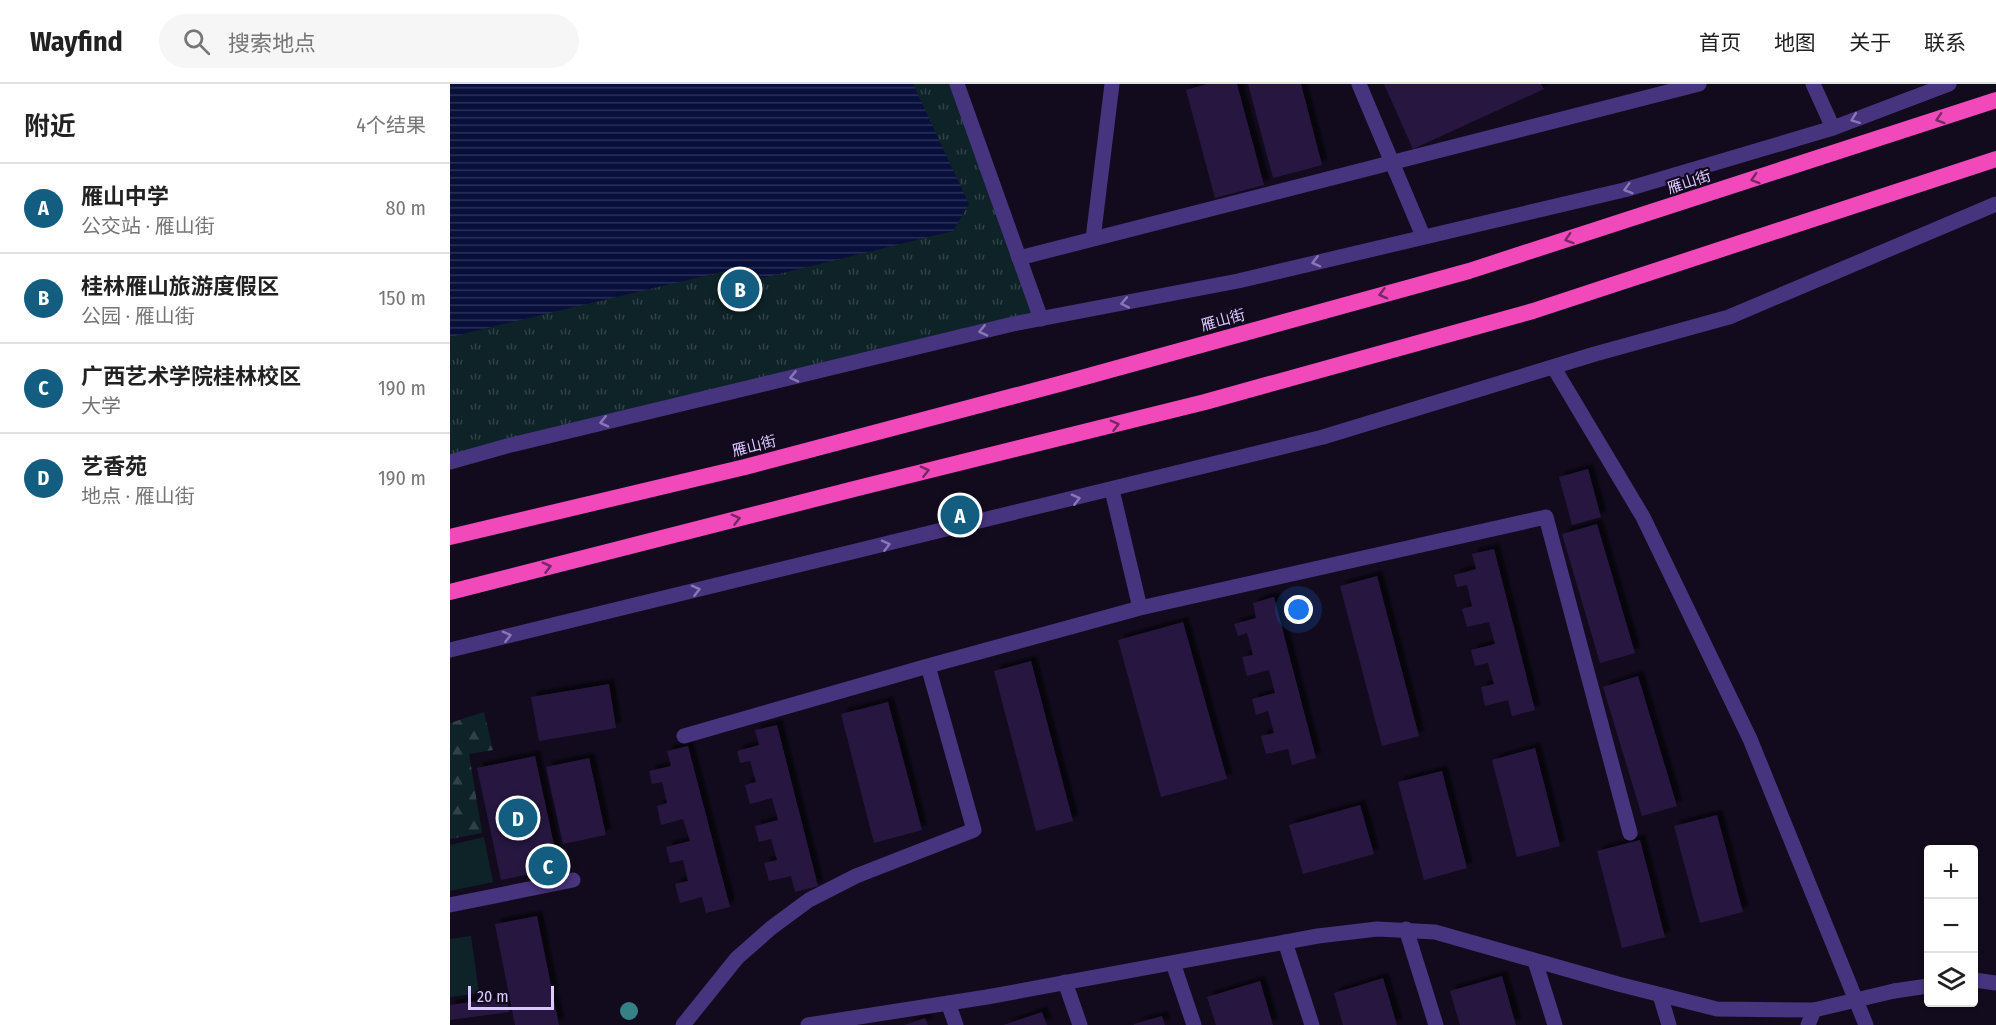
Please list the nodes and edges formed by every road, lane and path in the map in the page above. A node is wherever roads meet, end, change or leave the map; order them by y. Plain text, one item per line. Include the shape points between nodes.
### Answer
1 (957, 84) edge
2 (1112, 84) edge
3 (1359, 84) edge
4 (1699, 84) edge
5 (1813, 84) edge
6 (1949, 84) edge
7 (1996, 100) edge
8 (1833, 128) junction
9 (1996, 159) edge
10 (1392, 163) junction
11 (1996, 204) edge
12 (1423, 236) junction
13 (1093, 239) junction
14 (1019, 258) junction
15 (1041, 319) junction
16 (1554, 368) junction
17 (450, 462) edge
18 (1112, 490) junction
19 (450, 537) edge
20 (450, 592) edge
21 (1140, 608) junction
22 (450, 650) edge
23 (928, 666) junction
24 (684, 736) dead end
25 (1630, 834) dead end
26 (573, 880) dead end
27 (450, 905) edge
28 (1406, 929) junction
29 (1285, 942) junction
30 (1536, 961) junction
31 (1173, 963) junction
32 (1978, 981) edge
33 (1065, 982) junction
34 (1996, 983) edge
35 (1924, 987) edge
36 (1660, 995) junction
37 (948, 1003) junction
38 (1814, 1010) junction
39 (839, 1023) edge
40 (683, 1025) edge
41 (808, 1025) edge
42 (956, 1025) edge
43 (1080, 1025) edge
44 (1194, 1025) edge
45 (1312, 1025) edge
46 (1436, 1025) edge
47 (1555, 1025) edge
48 (1669, 1025) edge
49 (1808, 1025) edge
50 (1866, 1025) edge

1 - 14 street
2 - 13 street
3 - 10 street
4 - 10 street
5 - 8 street
6 -> 8 street
7 -> 19 highway, 雁山街 via 1469,271 745,467
8 -> 12 street via 1624,190
20 -> 9 highway via 1205,402 1522,314
10 - 12 street
10 - 13 street
11 - 16 street via 1729,317
12 -> 15 street via 1238,281
13 - 14 street
14 - 15 street
15 -> 17 street
16 - 18 street via 1323,437
16 - 50 street via 1643,517 1750,739
18 - 21 street
22 -> 18 street
21 - 23 street
21 - 25 street via 1546,517
23 - 24 street
23 - 40 street via 974,830 856,876 809,900 737,958
26 - 27 street
28 - 29 street via 1366,930
28 - 30 street via 1435,932
28 - 46 street
29 - 31 street
29 - 45 street
30 - 36 street
30 - 47 street
31 - 33 street
31 - 44 street
32 - 34 street
33 - 37 street
33 - 43 street
35 - 38 street, bridge
36 - 38 street via 1717,1009
36 - 48 street
37 - 39 street
37 - 42 street
38 - 49 street
39 - 41 street

